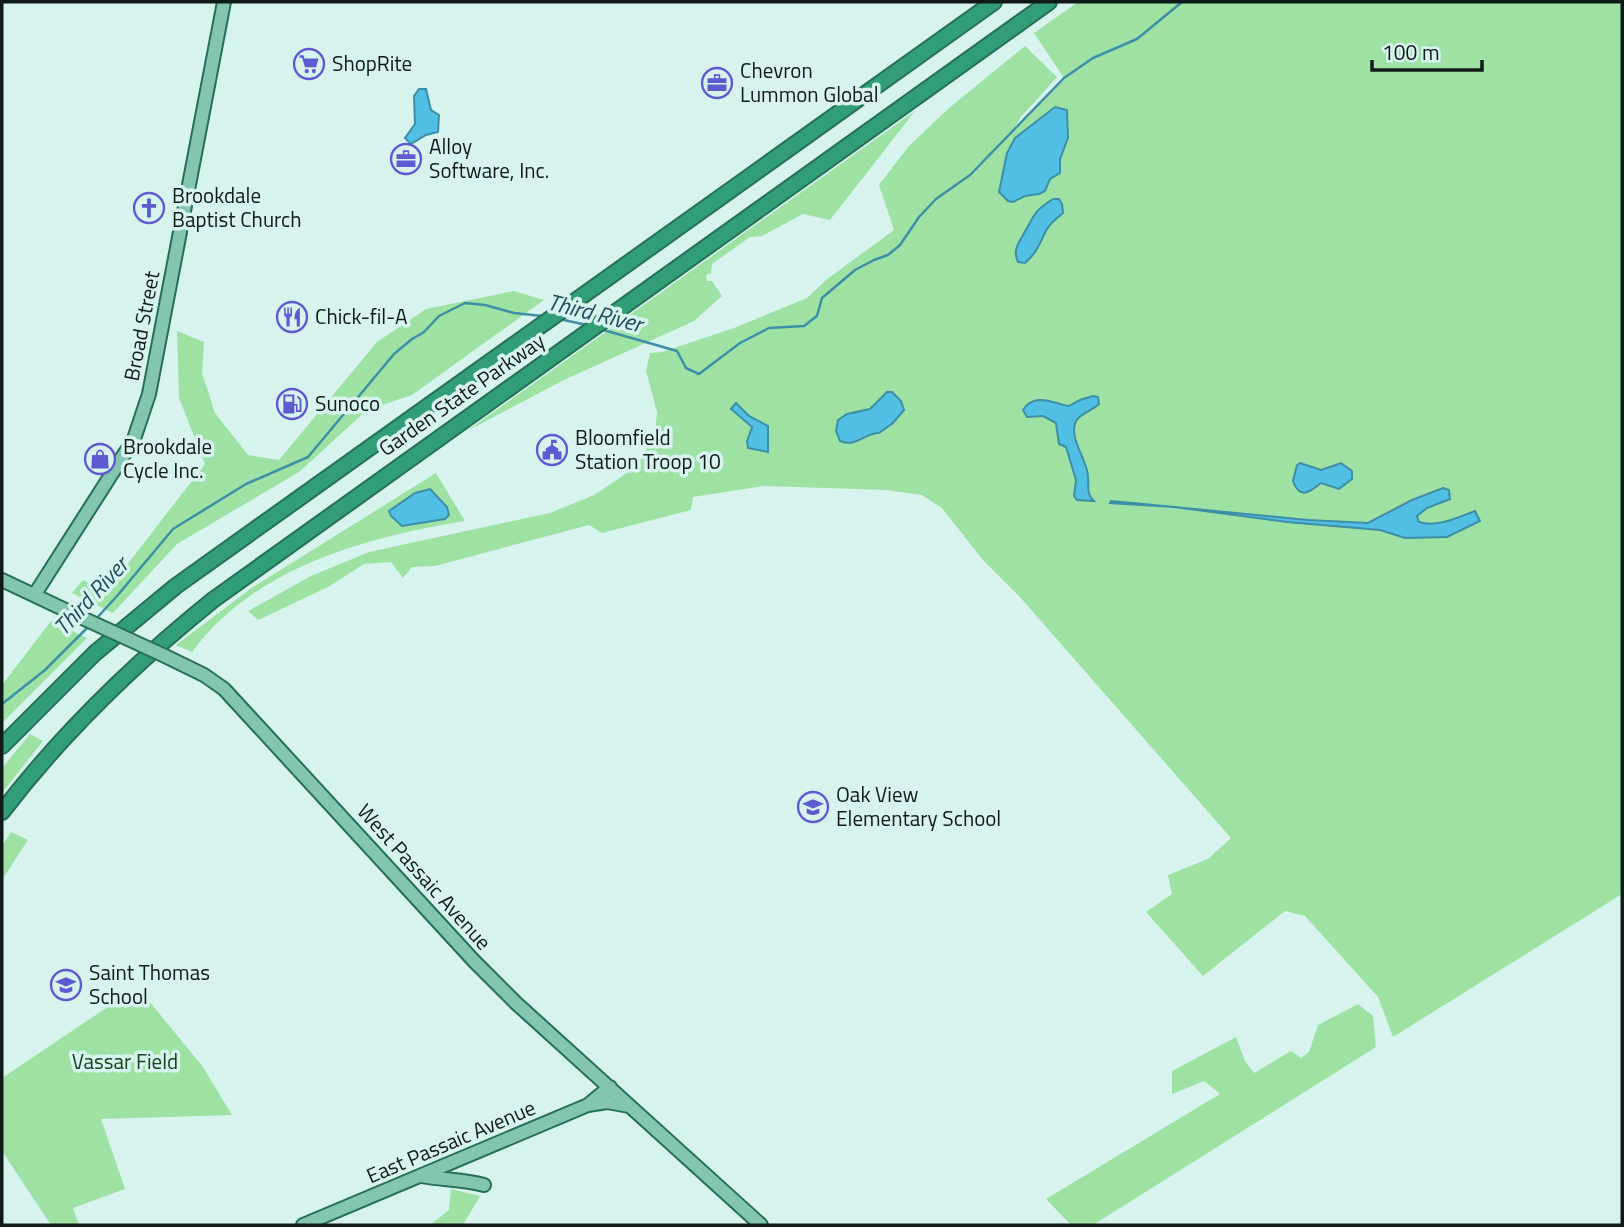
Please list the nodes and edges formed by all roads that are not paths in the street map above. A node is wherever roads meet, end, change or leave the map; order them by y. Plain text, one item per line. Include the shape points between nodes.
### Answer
1 (223, 2) edge
2 (994, 2) edge
3 (1049, 2) edge
4 (2, 580) edge
5 (35, 594) junction
6 (2, 746) edge
7 (2, 812) edge
8 (610, 1087) junction
9 (588, 1105) junction
10 (631, 1107) junction
11 (420, 1176) junction
12 (484, 1185) dead end
13 (303, 1225) edge
14 (761, 1225) edge

1 - 5 main road, Broad Street via 141,423 125,456
2 - 6 highway, Garden State Parkway via 176,586 96,653
3 - 7 highway, Garden State Parkway via 171,634 74,727
4 - 5 main road
5 - 8 main road, West Passaic Avenue, bridge via 204,675 224,689 474,961
8 - 9 main road, East Passaic Avenue
8 - 10 main road, West Passaic Avenue
9 - 10 main road via 607,1102
9 - 11 main road, East Passaic Avenue
10 - 14 main road, West Passaic Avenue
11 - 12 main road
11 - 13 main road, East Passaic Avenue

